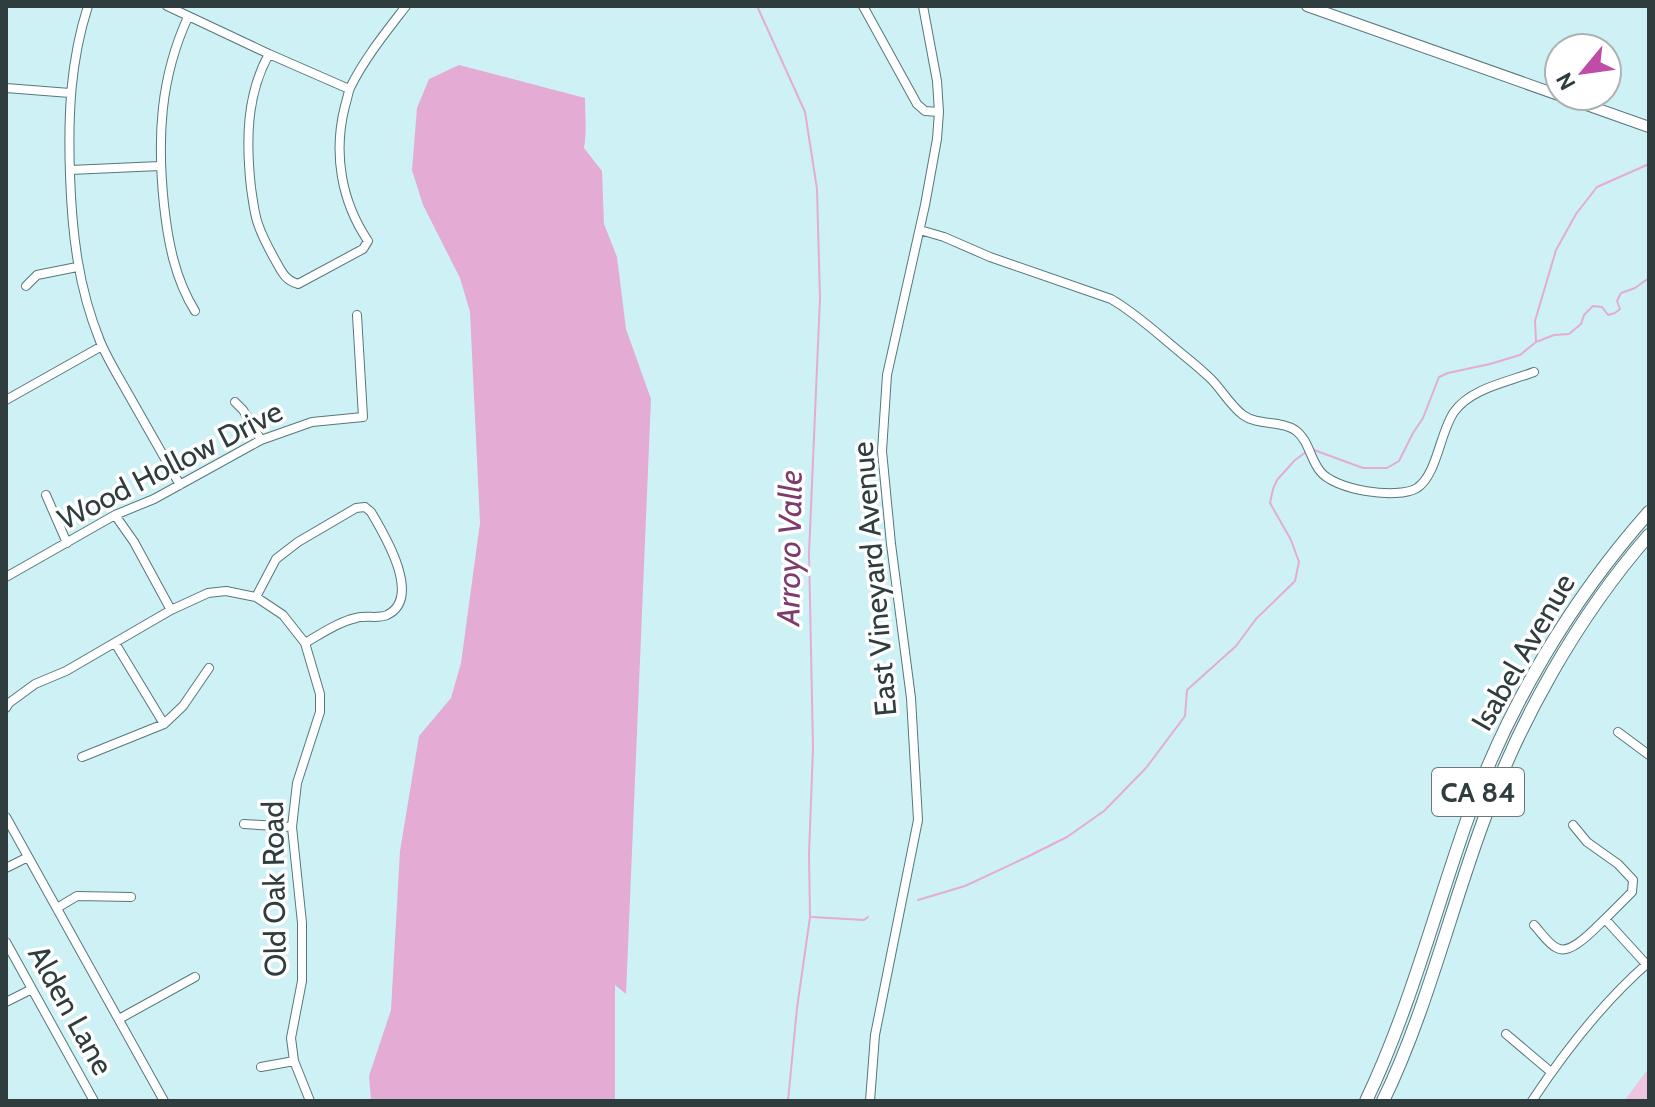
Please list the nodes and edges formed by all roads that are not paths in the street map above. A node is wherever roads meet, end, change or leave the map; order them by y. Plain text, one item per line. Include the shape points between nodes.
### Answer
1 (88, 6) edge
2 (167, 6) edge
3 (406, 6) edge
4 (863, 6) edge
5 (923, 6) edge
6 (1307, 6) edge
7 (188, 17) junction
8 (269, 54) junction
9 (6, 88) edge
10 (349, 89) junction
11 (70, 93) junction
12 (939, 112) junction
13 (1649, 127) edge
14 (160, 166) junction
15 (70, 170) junction
16 (920, 230) junction
17 (77, 267) junction
18 (26, 286) dead end
19 (195, 311) dead end
20 (357, 315) dead end
21 (102, 346) junction
22 (1534, 372) dead end
23 (6, 400) edge
24 (235, 402) dead end
25 (261, 440) junction
26 (180, 485) junction
27 (46, 495) dead end
28 (1649, 512) edge
29 (115, 515) junction
30 (1649, 535) edge
31 (67, 543) junction
32 (6, 577) edge
33 (256, 597) junction
34 (171, 610) junction
35 (115, 643) junction
36 (305, 643) junction
37 (209, 668) dead end
38 (6, 708) edge
39 (164, 724) junction
40 (1618, 732) dead end
41 (1649, 755) edge
42 (82, 757) dead end
43 (6, 817) edge
44 (244, 824) dead end
45 (1573, 825) dead end
46 (292, 827) junction
47 (28, 857) junction
48 (6, 868) edge
49 (131, 897) dead end
50 (57, 908) junction
51 (1605, 919) junction
52 (1534, 925) dead end
53 (6, 942) edge
54 (1648, 963) edge
55 (195, 977) dead end
56 (32, 989) junction
57 (6, 1002) edge
58 (119, 1019) junction
59 (1506, 1034) dead end
60 (294, 1061) junction
61 (261, 1067) dead end
62 (1551, 1072) junction
63 (94, 1101) edge
64 (164, 1101) edge
65 (310, 1101) edge
66 (870, 1101) edge
67 (1366, 1101) edge
68 (1383, 1101) edge
69 (1532, 1101) edge

1 - 11 street
2 - 7 street
3 - 10 street
4 - 12 street via 917,104
5 - 12 street, East Vineyard Avenue
6 - 13 main road
7 - 8 street
7 - 14 street via 166,86
8 - 10 street
8 - 10 street via 250,109 250,172 258,224 290,282 305,281 363,249 368,241 348,202 339,160 340,124
9 - 11 street
11 - 15 street
12 - 16 street, East Vineyard Avenue
14 - 15 street
14 - 19 street via 171,255
15 - 17 street
16 - 22 street via 1127,308 1209,377 1247,418 1291,427 1303,438 1319,471 1350,489 1415,489 1430,472 1454,412 1465,400
16 - 66 street, East Vineyard Avenue via 887,375 882,451 911,698 918,820 875,1035
17 - 18 street via 37,275
17 - 21 street
20 - 25 street, Wood Hollow Drive via 363,417 312,422
21 - 23 street
21 - 26 street
24 - 25 street
25 - 26 street, Wood Hollow Drive
26 - 29 street, Wood Hollow Drive
27 - 31 street
28 - 67 highway, Isabel Avenue / CA 84 via 1576,606 1505,731 1474,802
29 - 31 street, Wood Hollow Drive
29 - 34 street
30 - 68 highway, Isabel Avenue / CA 84 via 1589,615 1518,738
31 - 32 street, Wood Hollow Drive
33 - 34 street, Old Oak Road via 208,593
33 - 36 street, Old Oak Road via 283,615
33 - 36 street via 276,559 298,542 356,508 371,512 399,565 402,593 397,606 390,614 341,623
34 - 35 street, Old Oak Road
35 - 38 street, Old Oak Road via 35,684
35 - 39 street
36 - 46 street, Old Oak Road via 320,712 297,783
37 - 39 street
39 - 42 street
40 - 41 street
43 - 47 street
44 - 46 street
45 - 51 street via 1633,880 1632,892
46 - 60 street, Old Oak Road via 302,923 302,981 291,1038
47 - 48 street
47 - 50 street
49 - 50 street via 77,896
50 - 58 street
51 - 52 street via 1564,949
51 - 54 street
53 - 56 street, Alden Lane
54 - 62 street
55 - 58 street
56 - 57 street
56 - 63 street, Alden Lane
58 - 64 street
59 - 62 street
60 - 61 street
60 - 65 street, Old Oak Road
62 - 69 street

